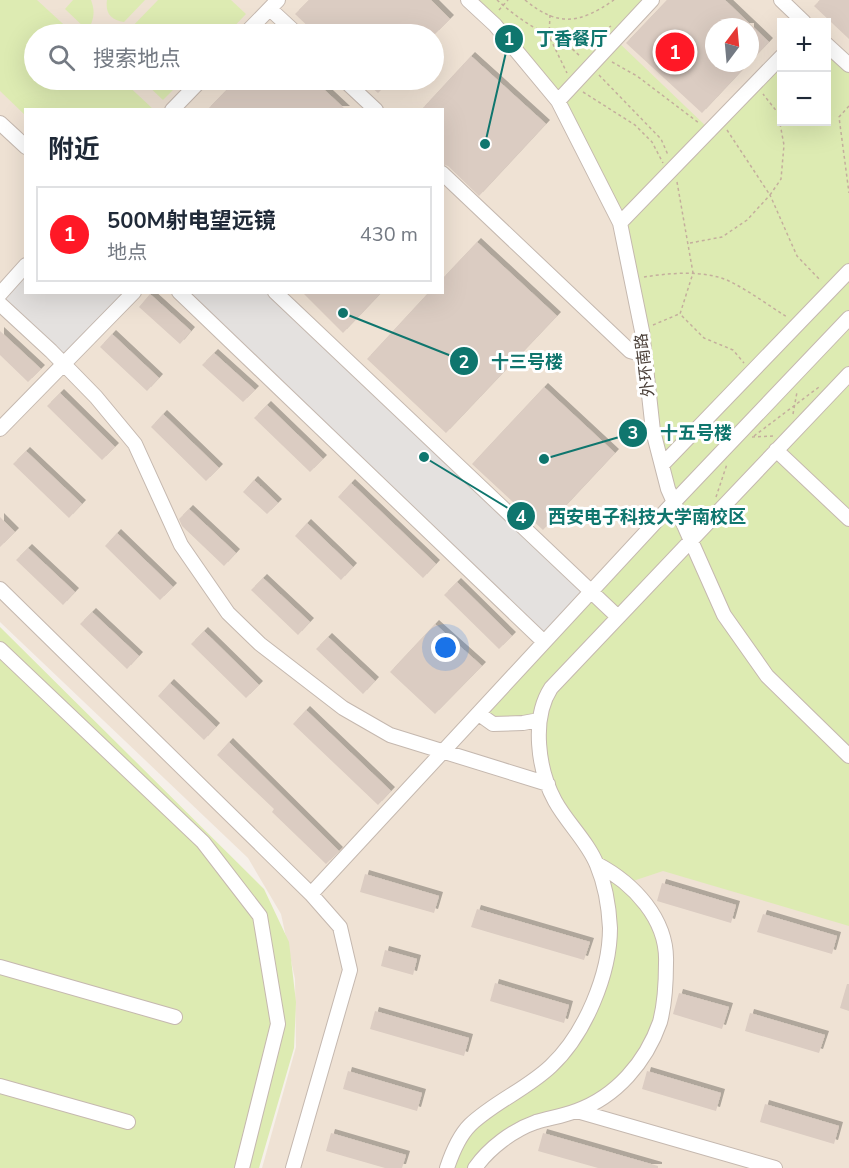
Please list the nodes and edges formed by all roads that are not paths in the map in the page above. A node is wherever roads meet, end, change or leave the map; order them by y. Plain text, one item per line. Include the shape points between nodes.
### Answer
1 (468, 0) edge
2 (652, 0) edge
3 (781, 0) edge
4 (274, 4) edge
5 (800, 18) edge
6 (255, 24) edge
7 (289, 24) edge
8 (831, 49) edge
9 (777, 61) edge
10 (849, 65) edge
11 (191, 90) edge
12 (355, 90) edge
13 (558, 101) junction
14 (174, 108) edge
15 (374, 108) edge
16 (0, 123) edge
17 (24, 145) edge
18 (444, 175) edge
19 (620, 223) junction
20 (24, 267) edge
21 (849, 271) edge
22 (0, 294) edge
23 (132, 294) edge
24 (181, 294) edge
25 (277, 294) edge
26 (0, 304) edge
27 (849, 318) edge
28 (644, 355) junction
29 (64, 364) junction
30 (849, 374) edge
31 (0, 429) edge
32 (776, 450) junction
33 (662, 465) junction
34 (674, 502) junction
35 (849, 519) edge
36 (690, 540) junction
37 (0, 589) edge
38 (592, 592) junction
39 (618, 617) junction
40 (544, 642) junction
41 (0, 649) edge
42 (480, 714) junction
43 (539, 720) junction
44 (444, 752) junction
45 (848, 754) edge
46 (548, 784) junction
47 (597, 864) junction
48 (311, 894) junction
49 (0, 967) edge
50 (175, 1017) dead end
51 (0, 1086) edge
52 (577, 1111) junction
53 (128, 1122) dead end
54 (242, 1168) edge
55 (293, 1168) edge
56 (447, 1168) edge
57 (476, 1168) edge
58 (775, 1168) edge

1 - 13 street, 外环南路 via 490,20
2 - 13 street
3 - 5 street
4 - 6 street
4 - 7 street
8 - 10 street
9 - 19 street
11 - 14 street
12 - 15 street
13 - 19 street, 外环南路
16 - 17 street
18 - 28 street via 630,351
19 - 28 street, 外环南路
20 - 22 street
21 - 33 street
23 - 29 street
24 - 40 street
25 - 38 street
26 - 29 street
27 - 34 street
28 - 33 street, 外环南路 via 653,431
29 - 31 street
29 - 44 street via 135,444 181,545 228,613 260,644 343,708 390,735
30 - 32 street
32 - 35 street
32 - 36 street
33 - 34 street, 外环南路
34 - 36 street, 外环南路
34 - 38 street
36 - 39 street
36 - 45 street, 外环南路 via 724,615 767,676
37 - 48 street
38 - 39 street
38 - 40 street
39 - 43 street via 551,688
40 - 42 street
41 - 54 street via 203,842 260,916 278,1024
42 - 43 street via 492,724
42 - 44 street
43 - 46 street
44 - 46 street
44 - 48 street
46 - 47 street
47 - 52 street via 627,883 657,922 667,954 665,986 660,1021 630,1075 594,1104
47 - 56 street via 610,925 609,951 592,1005 577,1036 552,1066 470,1125
48 - 55 street via 340,927 350,970
49 - 50 street
51 - 53 street
52 - 57 street via 535,1123 507,1137 485,1154
52 - 58 street

